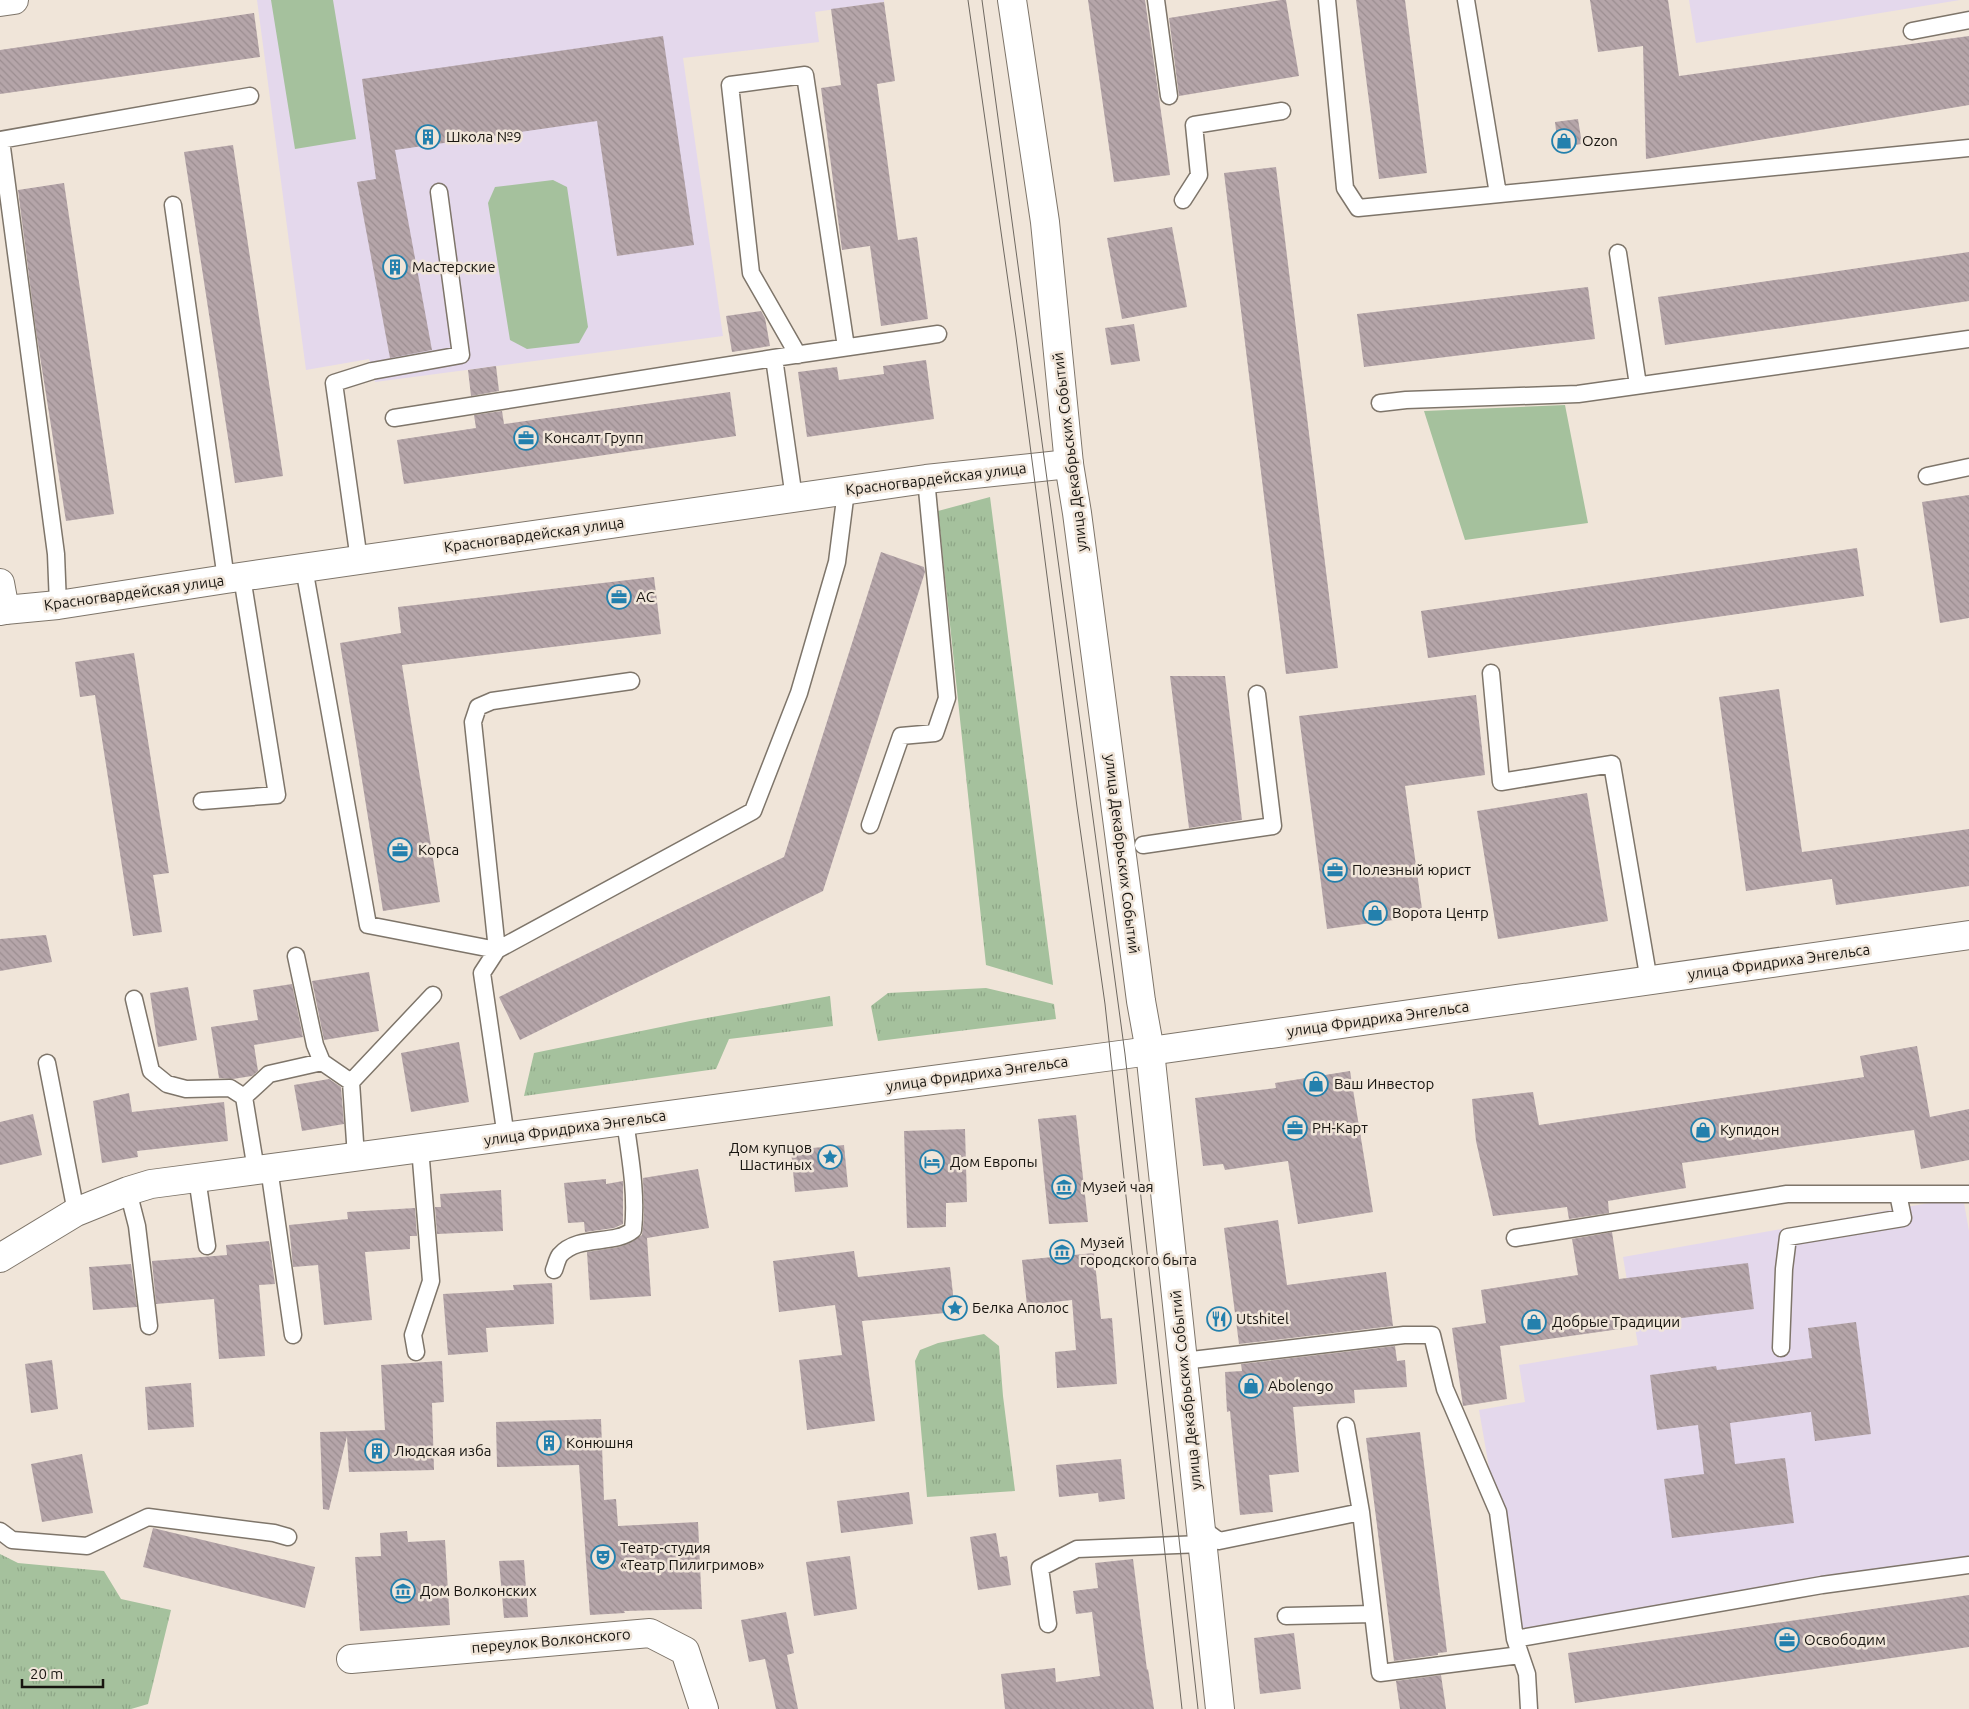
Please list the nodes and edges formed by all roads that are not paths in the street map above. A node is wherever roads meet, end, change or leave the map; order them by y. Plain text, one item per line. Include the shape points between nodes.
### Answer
1 (14, 0) edge
2 (1012, 0) edge
3 (1156, 0) edge
4 (1327, 0) edge
5 (1466, 0) edge
6 (0, 2) edge
7 (1969, 20) edge
8 (1912, 30) dead end
9 (250, 96) dead end
10 (1169, 96) dead end
11 (1282, 111) dead end
12 (1, 140) edge
13 (1969, 148) edge
14 (439, 192) dead end
15 (1498, 194) junction
16 (1182, 200) dead end
17 (173, 205) dead end
18 (1618, 253) dead end
19 (938, 334) dead end
20 (1969, 339) edge
21 (846, 347) junction
22 (798, 355) junction
23 (774, 358) junction
24 (1638, 384) junction
25 (1380, 403) dead end
26 (394, 418) dead end
27 (1070, 464) junction
28 (1969, 468) edge
29 (1927, 476) dead end
30 (926, 479) junction
31 (846, 491) junction
32 (794, 498) junction
33 (358, 560) junction
34 (304, 568) junction
35 (234, 578) junction
36 (0, 582) edge
37 (58, 605) junction
38 (2, 610) edge
39 (1491, 673) dead end
40 (631, 682) dead end
41 (1257, 694) dead end
42 (202, 802) dead end
43 (870, 825) dead end
44 (1143, 845) dead end
45 (1969, 935) edge
46 (497, 950) junction
47 (296, 956) dead end
48 (1649, 980) junction
49 (433, 995) dead end
50 (134, 999) dead end
51 (1150, 1051) junction
52 (48, 1062) dead end
53 (322, 1062) junction
54 (351, 1082) junction
55 (244, 1097) junction
56 (625, 1121) junction
57 (506, 1137) junction
58 (420, 1148) junction
59 (356, 1157) junction
60 (262, 1169) junction
61 (197, 1178) junction
62 (128, 1191) junction
63 (1898, 1194) junction
64 (1969, 1194) edge
65 (76, 1212) junction
66 (1515, 1238) dead end
67 (207, 1246) dead end
68 (0, 1258) edge
69 (554, 1270) dead end
70 (149, 1326) dead end
71 (293, 1335) dead end
72 (1781, 1348) dead end
73 (416, 1352) dead end
74 (1184, 1361) junction
75 (1346, 1426) dead end
76 (1361, 1512) junction
77 (0, 1531) edge
78 (1201, 1536) junction
79 (288, 1537) dead end
80 (1969, 1565) edge
81 (1373, 1614) junction
82 (1286, 1616) dead end
83 (1048, 1624) dead end
84 (1515, 1639) junction
85 (1520, 1655) junction
86 (351, 1659) dead end
87 (704, 1709) edge
88 (1220, 1709) edge
89 (1529, 1709) edge

1 - 6 street
2 - 27 street, улица Декабрьских Событий via 1045,222
3 - 10 lane
4 - 15 lane via 1345,188 1358,208
5 - 15 lane
7 - 8 lane
9 - 12 lane
11 - 16 lane via 1194,125 1199,175
12 - 37 lane via 56,554
13 - 15 lane
14 - 33 lane via 461,355 372,372 334,384
17 - 35 lane
18 - 24 lane
19 - 21 lane
20 - 24 lane
21 - 22 lane
21 - 22 lane via 806,75 730,85 751,273
22 - 23 lane
23 - 26 lane
23 - 32 lane
24 - 25 lane via 1578,394
27 - 30 street, Красногвардейская улица
27 - 51 street, улица Декабрьских Событий
28 - 29 lane
30 - 31 street, Красногвардейская улица
30 - 43 lane via 947,698 935,733 901,736
31 - 32 street, Красногвардейская улица
31 - 46 lane via 834,572 799,692 753,811
32 - 33 street, Красногвардейская улица
33 - 34 street, Красногвардейская улица
34 - 35 street, Красногвардейская улица
34 - 46 lane via 368,925
35 - 37 street, Красногвардейская улица
35 - 42 lane via 277,795
36 - 38 street
37 - 38 street, Красногвардейская улица
39 - 48 lane via 1501,782 1612,764
40 - 46 lane via 492,701 478,706 473,722
41 - 44 lane via 1273,826
45 - 48 street, улица Фридриха Энгельса
46 - 57 lane via 482,973
47 - 53 lane via 315,1045
48 - 51 street, улица Фридриха Энгельса
49 - 54 lane
50 - 55 lane via 151,1071 167,1084 186,1089 230,1088
51 - 56 street, улица Фридриха Энгельса
51 - 74 street, улица Декабрьских Событий
52 - 65 lane
53 - 54 lane
53 - 55 lane via 269,1074
54 - 59 lane
55 - 60 lane
56 - 57 street, улица Фридриха Энгельса
56 - 69 lane via 635,1218 633,1230 625,1236 571,1248 560,1255
57 - 58 street, улица Фридриха Энгельса
58 - 59 street, улица Фридриха Энгельса
58 - 73 lane via 431,1281 413,1335
59 - 60 street, улица Фридриха Энгельса
60 - 61 street, улица Фридриха Энгельса
60 - 71 lane
61 - 62 street, улица Фридриха Энгельса via 151,1184
61 - 67 lane
62 - 65 street, улица Фридриха Энгельса
62 - 70 lane via 137,1226
63 - 64 lane
63 - 66 lane via 1787,1194
63 - 72 lane via 1903,1218 1788,1237
65 - 68 street, улица Фридриха Энгельса
74 - 78 street, улица Декабрьских Событий
74 - 84 lane via 1432,1334 1445,1388 1498,1512
75 - 76 lane
76 - 78 lane via 1219,1541
76 - 81 lane
77 - 79 lane via 12,1540 87,1546 148,1517
78 - 83 lane via 1077,1548 1040,1568
78 - 88 street, улица Декабрьских Событий
80 - 84 lane via 1822,1585
81 - 82 lane
81 - 85 lane via 1380,1674
84 - 85 lane
85 - 89 lane via 1527,1674
86 - 87 street, переулок Волконского via 650,1633 685,1651

